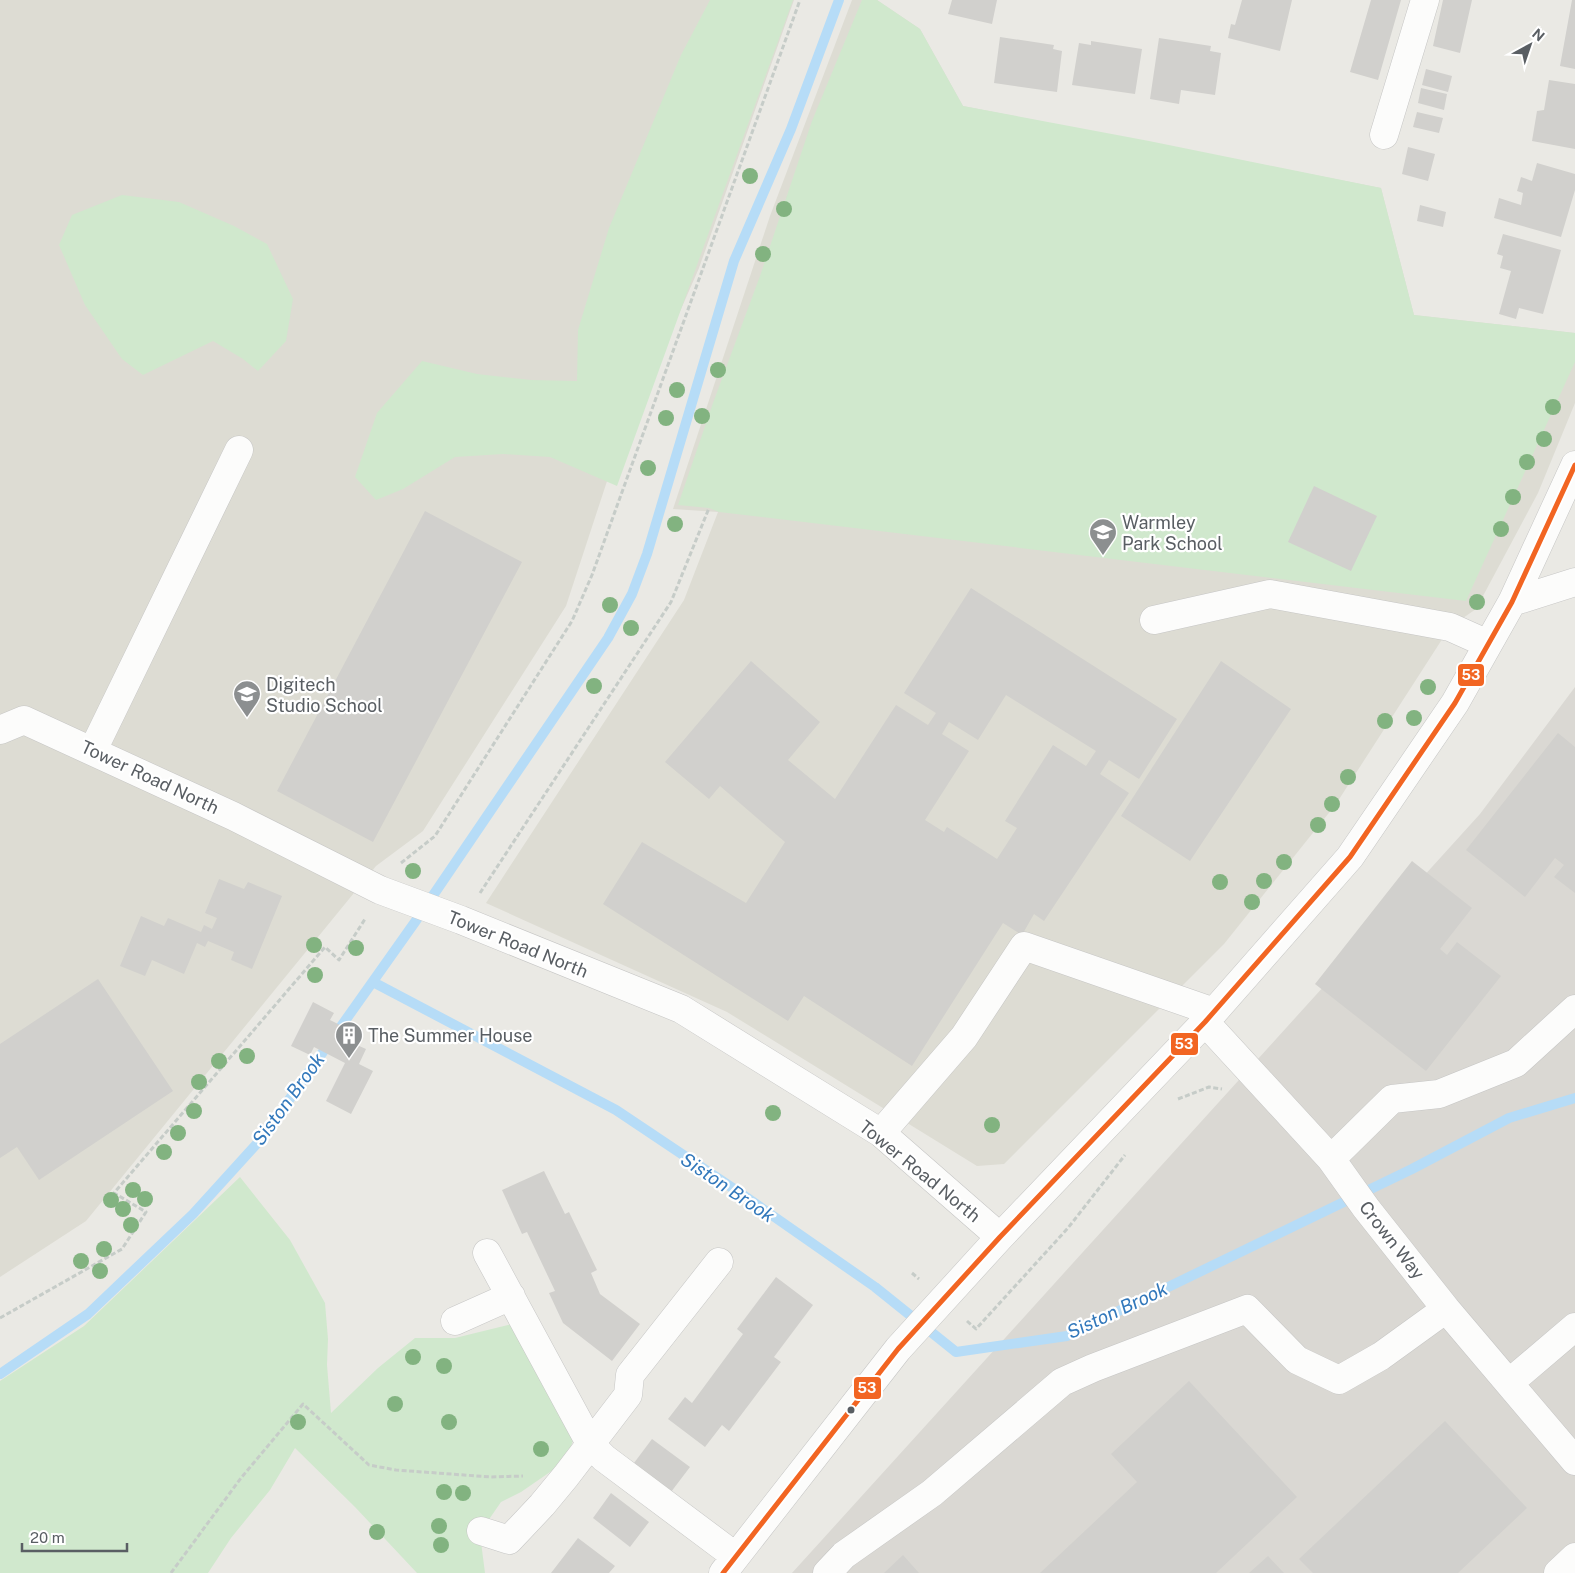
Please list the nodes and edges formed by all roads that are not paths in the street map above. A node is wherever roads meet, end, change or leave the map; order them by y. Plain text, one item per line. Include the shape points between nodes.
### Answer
1 (1424, 0) edge
2 (1384, 135) dead end
3 (238, 450) dead end
4 (1575, 466) edge
5 (1575, 582) edge
6 (1512, 602) junction
7 (1154, 620) dead end
8 (1488, 644) junction
9 (0, 730) edge
10 (93, 750) junction
11 (1575, 1009) edge
12 (1209, 1017) junction
13 (881, 1134) junction
14 (1326, 1153) junction
15 (1000, 1237) junction
16 (487, 1253) dead end
17 (719, 1262) dead end
18 (511, 1296) junction
19 (1446, 1309) junction
20 (455, 1321) dead end
21 (1575, 1327) edge
22 (1508, 1383) junction
23 (591, 1445) junction
24 (1575, 1461) edge
25 (481, 1531) dead end
26 (1575, 1558) edge
27 (729, 1565) edge
28 (827, 1573) edge
29 (1558, 1573) edge

1 - 2 street
3 - 10 street
4 - 6 street
5 - 6 street
6 - 8 street
7 - 8 street via 1270,594 1450,627
8 - 12 street via 1455,703 1350,857
9 - 10 street, Tower Road North via 24,720
10 - 13 street, Tower Road North via 387,893 681,1009
11 - 14 street via 1516,1063 1439,1094 1392,1099
12 - 13 street via 1024,946 964,1037
12 - 14 street, Crown Way
12 - 15 street
13 - 15 street, Tower Road North
14 - 19 street, Crown Way
15 - 27 street via 898,1349
16 - 18 street
17 - 23 street via 630,1375 628,1395
18 - 20 street
18 - 23 street
19 - 22 street, Crown Way
19 - 28 street via 1381,1356 1339,1380 1297,1360 1247,1309 1093,1368 1062,1382 932,1493 844,1555
21 - 22 street
22 - 24 street, Crown Way
23 - 25 street via 509,1540
23 - 27 street
26 - 29 street

